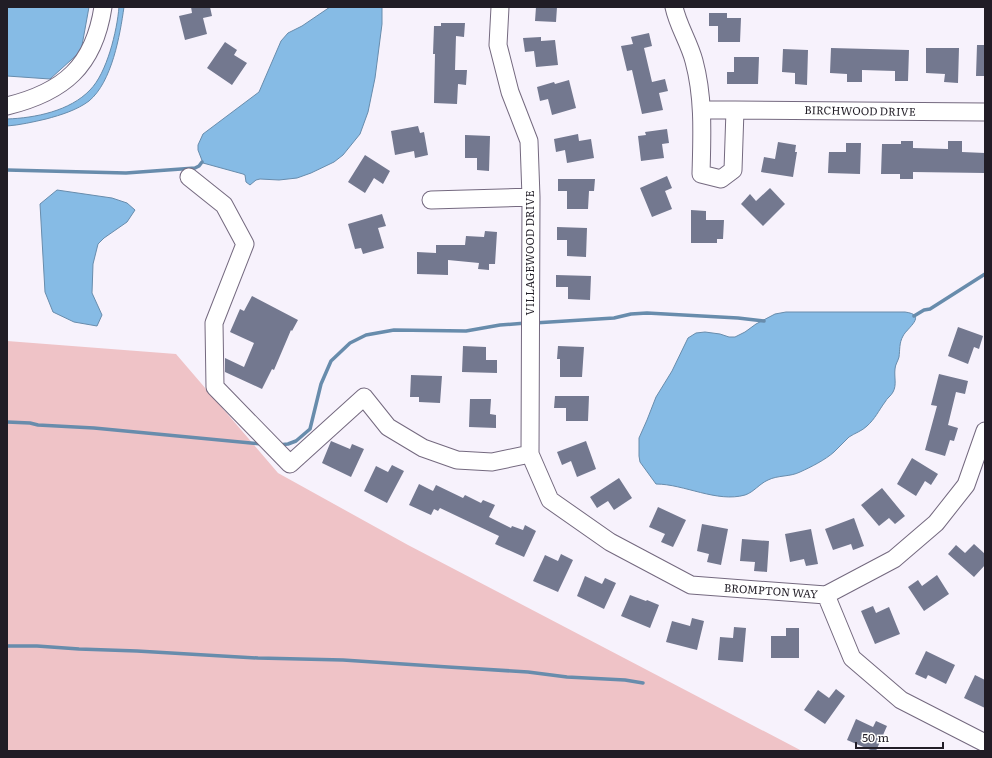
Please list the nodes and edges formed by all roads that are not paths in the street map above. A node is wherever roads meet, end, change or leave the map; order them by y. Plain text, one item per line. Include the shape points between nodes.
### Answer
1 (103, 7) edge
2 (500, 7) edge
3 (674, 7) edge
4 (7, 106) edge
5 (702, 110) junction
6 (735, 110) junction
7 (985, 112) edge
8 (189, 177) dead end
9 (531, 197) junction
10 (432, 200) dead end
11 (985, 431) edge
12 (530, 454) junction
13 (550, 500) joint
14 (826, 595) junction
15 (985, 743) edge

1 - 4 street via 94,42 74,74 60,85 40,95
2 - 9 street, VILLAGEWOOD DRIVE via 498,45 510,92 529,141
3 - 5 street via 694,60
5 - 6 street, BIRCHWOOD DRIVE
5 - 6 street via 701,174 721,179 733,170
6 - 7 street, BIRCHWOOD DRIVE
8 - 12 street via 224,205 244,244 214,323 215,388 290,464 364,397 388,428 423,448 457,460 492,462
9 - 10 street
9 - 12 street, VILLAGEWOOD DRIVE
11 - 14 street, BROMPTON WAY via 966,485 936,523 894,558
12 - 13 street, VILLAGEWOOD DRIVE
13 - 14 street, BROMPTON WAY via 610,542 691,585
14 - 15 street via 852,658 901,700

